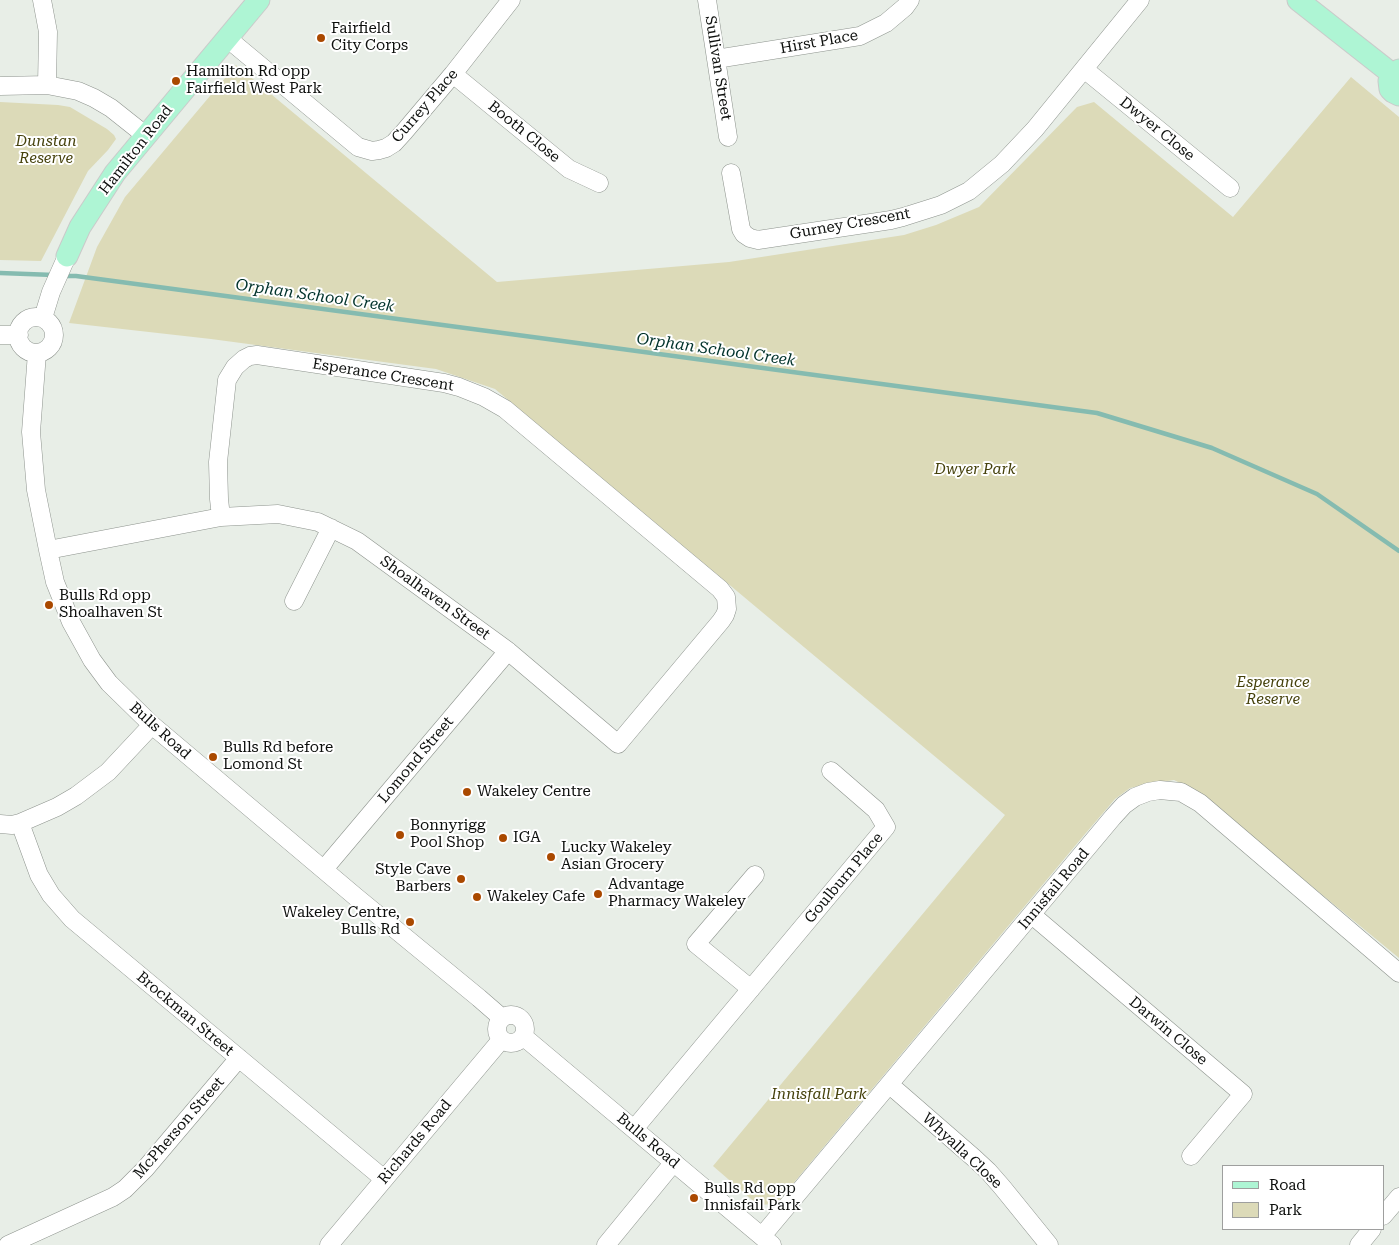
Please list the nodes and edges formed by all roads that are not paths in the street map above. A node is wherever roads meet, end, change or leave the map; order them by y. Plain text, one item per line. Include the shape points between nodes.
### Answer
1 (42, 0) edge
2 (259, 0) edge
3 (511, 0) edge
4 (707, 0) edge
5 (910, 0) edge
6 (1140, 0) edge
7 (1298, 0) edge
8 (227, 38) junction
9 (716, 59) junction
10 (1084, 69) junction
11 (1395, 72) edge
12 (453, 74) junction
13 (47, 85) junction
14 (0, 86) edge
15 (1399, 95) edge
16 (145, 135) junction
17 (728, 137) dead end
18 (732, 173) dead end
19 (600, 183) dead end
20 (1230, 188) dead end
21 (67, 256) joint
22 (43, 318) junction
23 (0, 335) edge
24 (19, 335) junction
25 (37, 353) junction
26 (221, 517) junction
27 (331, 528) junction
28 (48, 550) junction
29 (294, 601) dead end
30 (727, 604) joint
31 (508, 651) junction
32 (152, 725) junction
33 (831, 771) dead end
34 (20, 823) junction
35 (0, 824) edge
36 (324, 869) junction
37 (755, 875) dead end
38 (1032, 915) junction
39 (1399, 973) edge
40 (751, 989) junction
41 (502, 1018) junction
42 (524, 1037) junction
43 (501, 1040) junction
44 (239, 1058) junction
45 (890, 1086) junction
46 (634, 1129) junction
47 (1191, 1156) dead end
48 (674, 1162) junction
49 (384, 1179) junction
50 (1399, 1196) edge
51 (1384, 1215) edge
52 (1371, 1230) edge
53 (767, 1241) edge
54 (1361, 1244) edge
55 (8, 1245) edge
56 (329, 1245) edge
57 (606, 1245) edge
58 (1048, 1245) edge

1 - 13 street via 48,32
2 - 8 main road, Hamilton Road
3 - 12 street, Currey Place
4 - 9 street, Sullivan Street
5 - 9 street, Hirst Place via 886,23 860,36
6 - 10 street, Gurney Crescent
7 - 11 main road
8 - 12 street, Currey Place via 364,150 379,150 394,142
8 - 16 main road, Hamilton Road
9 - 17 street, Sullivan Street
10 - 18 street, Gurney Crescent via 1002,164 957,198 903,217 758,240 750,238 741,229
10 - 20 street, Dwyer Close
11 - 15 main road via 1389,85
12 - 19 street, Booth Close via 570,169
13 - 14 street
13 - 16 street via 94,98
16 - 21 main road, Hamilton Road via 91,208
21 - 22 street, Hamilton Road
22 - 24 street via 26,320
22 - 25 street via 52,326 54,338 48,348
23 - 24 street
24 - 25 street via 22,346
25 - 28 street, Bulls Road via 31,432 36,490
26 - 27 street, Shoalhaven Street via 278,514
26 - 28 street, Shoalhaven Street
26 - 30 street, Esperance Crescent via 218,462 227,380 238,362 257,355 428,380 459,387 505,409 720,589
27 - 29 street
27 - 31 street, Shoalhaven Street via 357,541
28 - 32 street, Bulls Road via 55,582 71,622 92,660 109,683
30 - 31 street, Shoalhaven Street via 721,622 618,744
31 - 36 street, Lomond Street
32 - 34 street via 96,782 57,807
32 - 36 street, Bulls Road
33 - 40 street, Goulburn Place via 876,810 886,827
34 - 35 street
34 - 44 street, Brockman Street via 38,875 63,910
36 - 41 street, Bulls Road
37 - 40 street via 696,944
38 - 39 street, Innisfail Road via 1124,805 1148,792 1181,792 1200,803
38 - 45 street, Innisfail Road
38 - 47 street, Darwin Close via 1243,1094
40 - 46 street, Goulburn Place
41 - 42 street via 515,1015 522,1020 526,1028
41 - 43 street via 497,1026
42 - 43 street via 513,1044
42 - 46 street, Bulls Road
43 - 49 street, Richards Road
44 - 49 street, Brockman Street
44 - 55 street, McPherson Street via 125,1189
45 - 53 street, Innisfail Road
45 - 58 street, Whyalla Close via 988,1172
46 - 48 street, Bulls Road
48 - 53 street, Bulls Road
48 - 57 street
49 - 56 street, Richards Road
50 - 51 street
52 - 54 street

